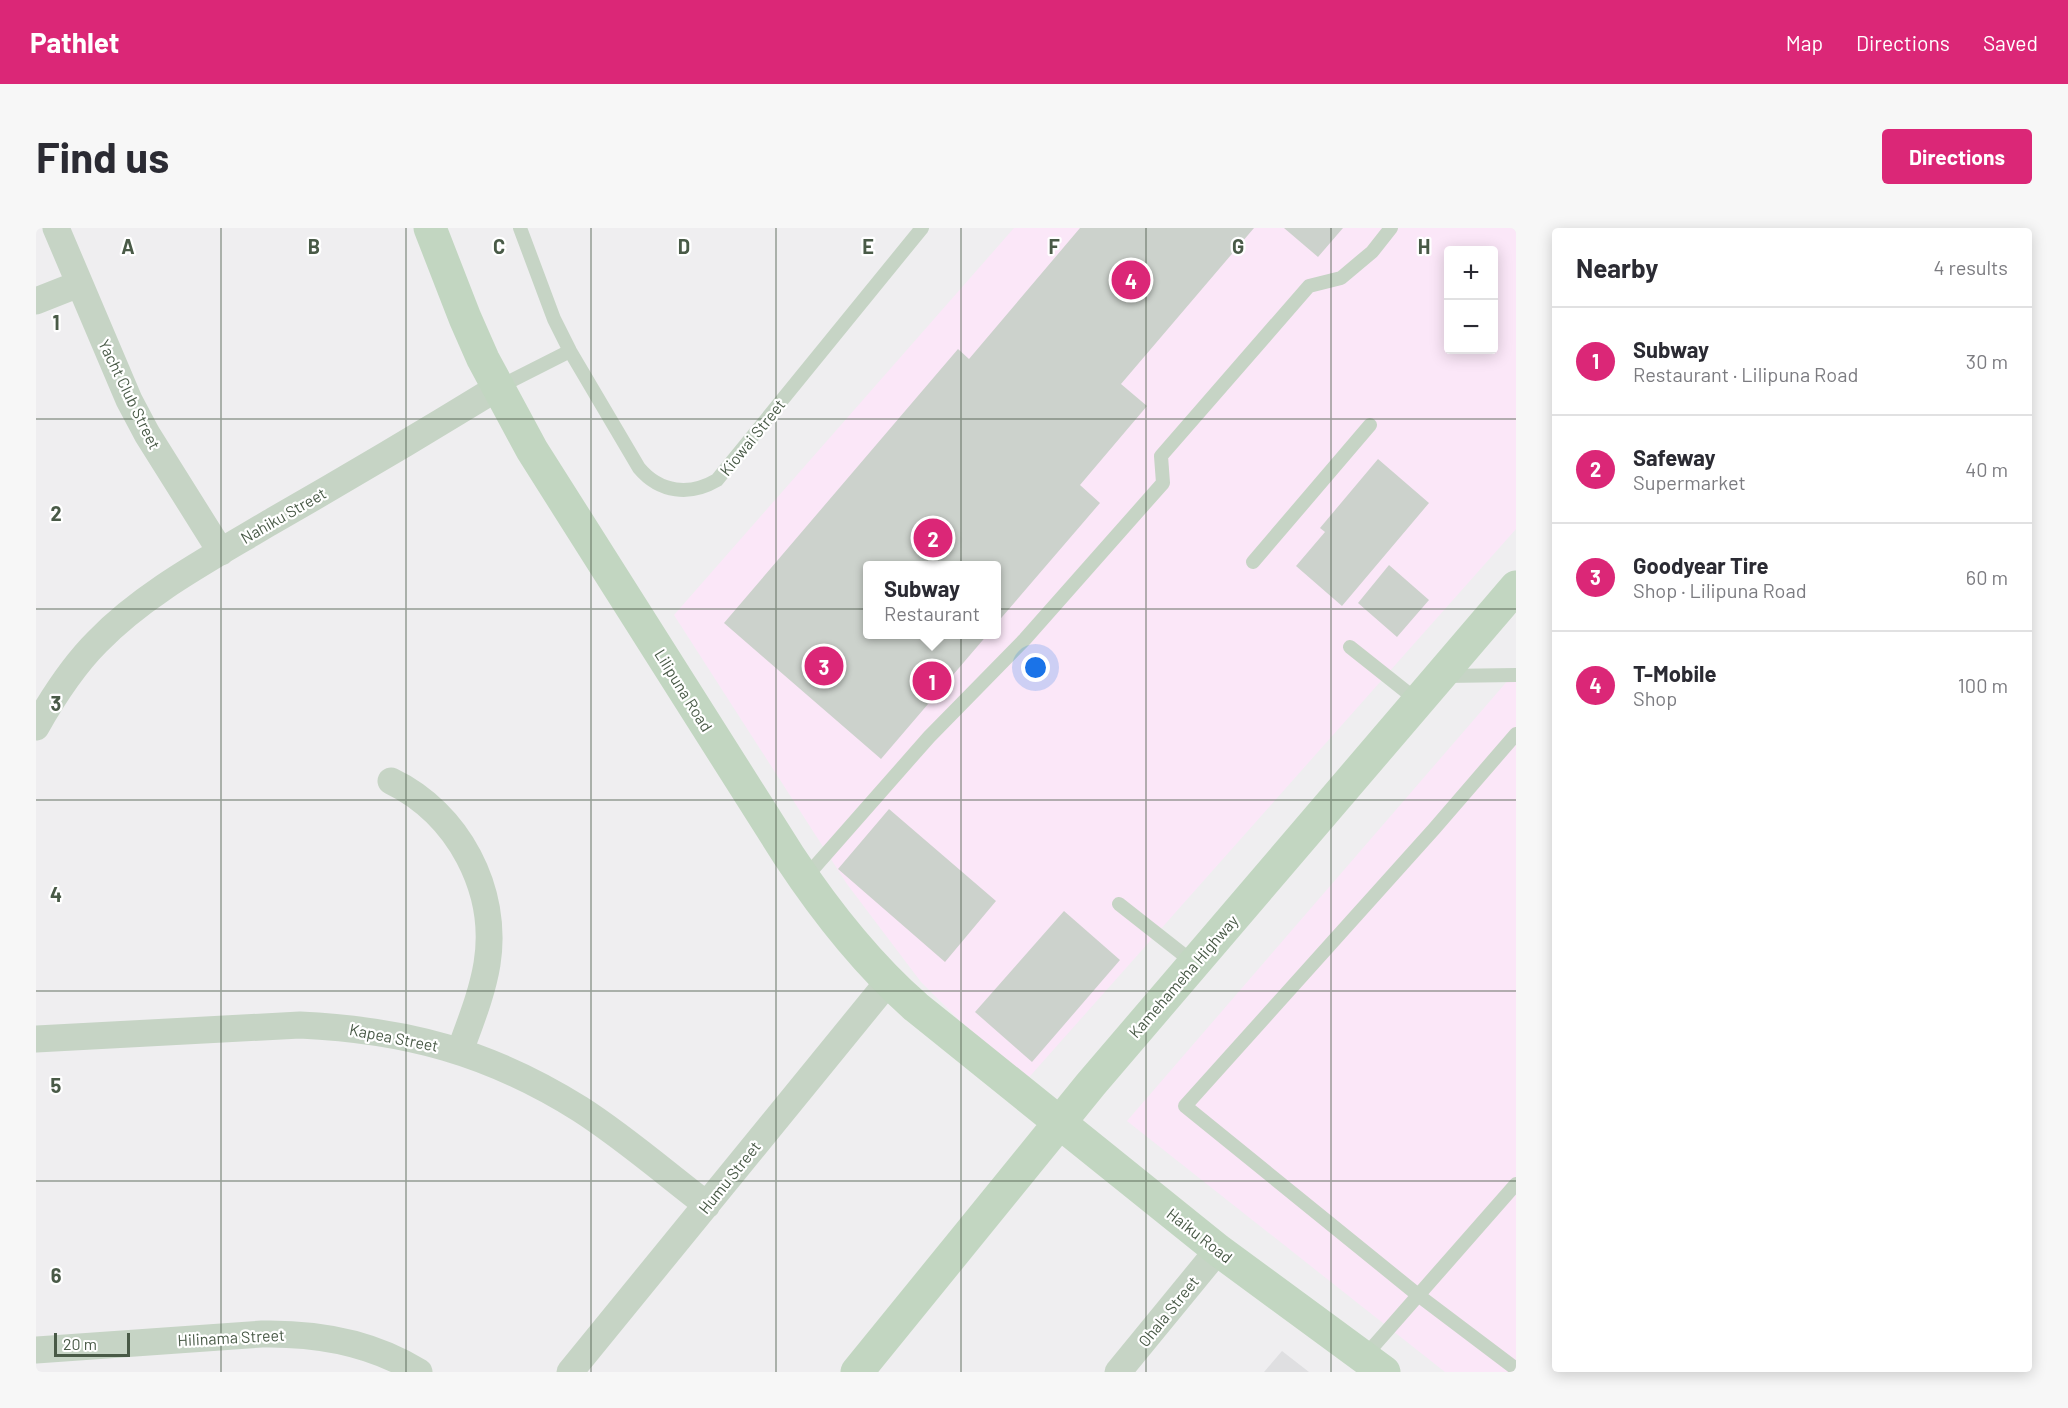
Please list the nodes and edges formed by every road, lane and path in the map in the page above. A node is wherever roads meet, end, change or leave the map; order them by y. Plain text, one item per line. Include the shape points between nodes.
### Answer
1 (56, 228) edge
2 (430, 228) edge
3 (520, 228) edge
4 (922, 228) edge
5 (1391, 228) edge
6 (79, 284) junction
7 (36, 301) edge
8 (570, 351) junction
9 (497, 388) junction
10 (1370, 425) dead end
11 (221, 552) junction
12 (1253, 562) dead end
13 (1508, 601) edge
14 (1350, 647) dead end
15 (1516, 675) edge
16 (1440, 676) junction
17 (1418, 701) junction
18 (36, 727) edge
19 (1516, 734) edge
20 (391, 781) dead end
21 (804, 879) junction
22 (1119, 904) dead end
23 (1194, 963) junction
24 (888, 982) junction
25 (36, 1039) edge
26 (460, 1051) junction
27 (1020, 1092) joint
28 (1059, 1123) junction
29 (1516, 1184) edge
30 (707, 1205) junction
31 (1218, 1250) junction
32 (1418, 1294) junction
33 (36, 1350) edge
34 (1374, 1365) edge
35 (1516, 1369) edge
36 (419, 1372) edge
37 (570, 1372) edge
38 (857, 1372) edge
39 (1118, 1372) edge

1 - 6 street, Yacht Club Street
2 - 9 main road, Lilipuna Road
3 - 8 lane, Kiowai Street
4 - 8 lane, Kiowai Street via 717,480 705,487 677,490 646,477
5 - 21 lane via 1372,252 1341,278 1309,286 1161,456 1162,483
6 - 7 street
6 - 11 street, Yacht Club Street via 147,434
8 - 9 lane, Nahiku Street
9 - 11 street, Nahiku Street
9 - 21 main road, Lilipuna Road via 532,450
10 - 12 lane
11 - 18 street, Nahiku Street via 141,604 96,642
13 - 16 main road, Kamehameha Highway
14 - 17 lane
15 - 16 lane
16 - 17 main road, Kamehameha Highway
17 - 23 main road, Kamehameha Highway
19 - 32 lane via 1185,1106
20 - 26 street via 420,797 458,838 480,880 486,903 488,962
21 - 24 main road, Lilipuna Road via 833,920
22 - 23 lane
23 - 28 main road, Kamehameha Highway
24 - 27 main road, Lilipuna Road
24 - 30 street, Humu Street
25 - 26 street, Kapea Street via 300,1024 385,1032
26 - 30 street, Kapea Street via 546,1088 582,1110
27 - 28 main road, Haiku Road
28 - 31 main road, Haiku Road
28 - 38 main road, Kamehameha Highway
29 - 32 lane
30 - 37 street, Humu Street
31 - 34 main road, Haiku Road
31 - 39 street, Ohala Street
32 - 34 lane
32 - 35 lane
33 - 36 street, Hilinama Street via 295,1334 358,1344

